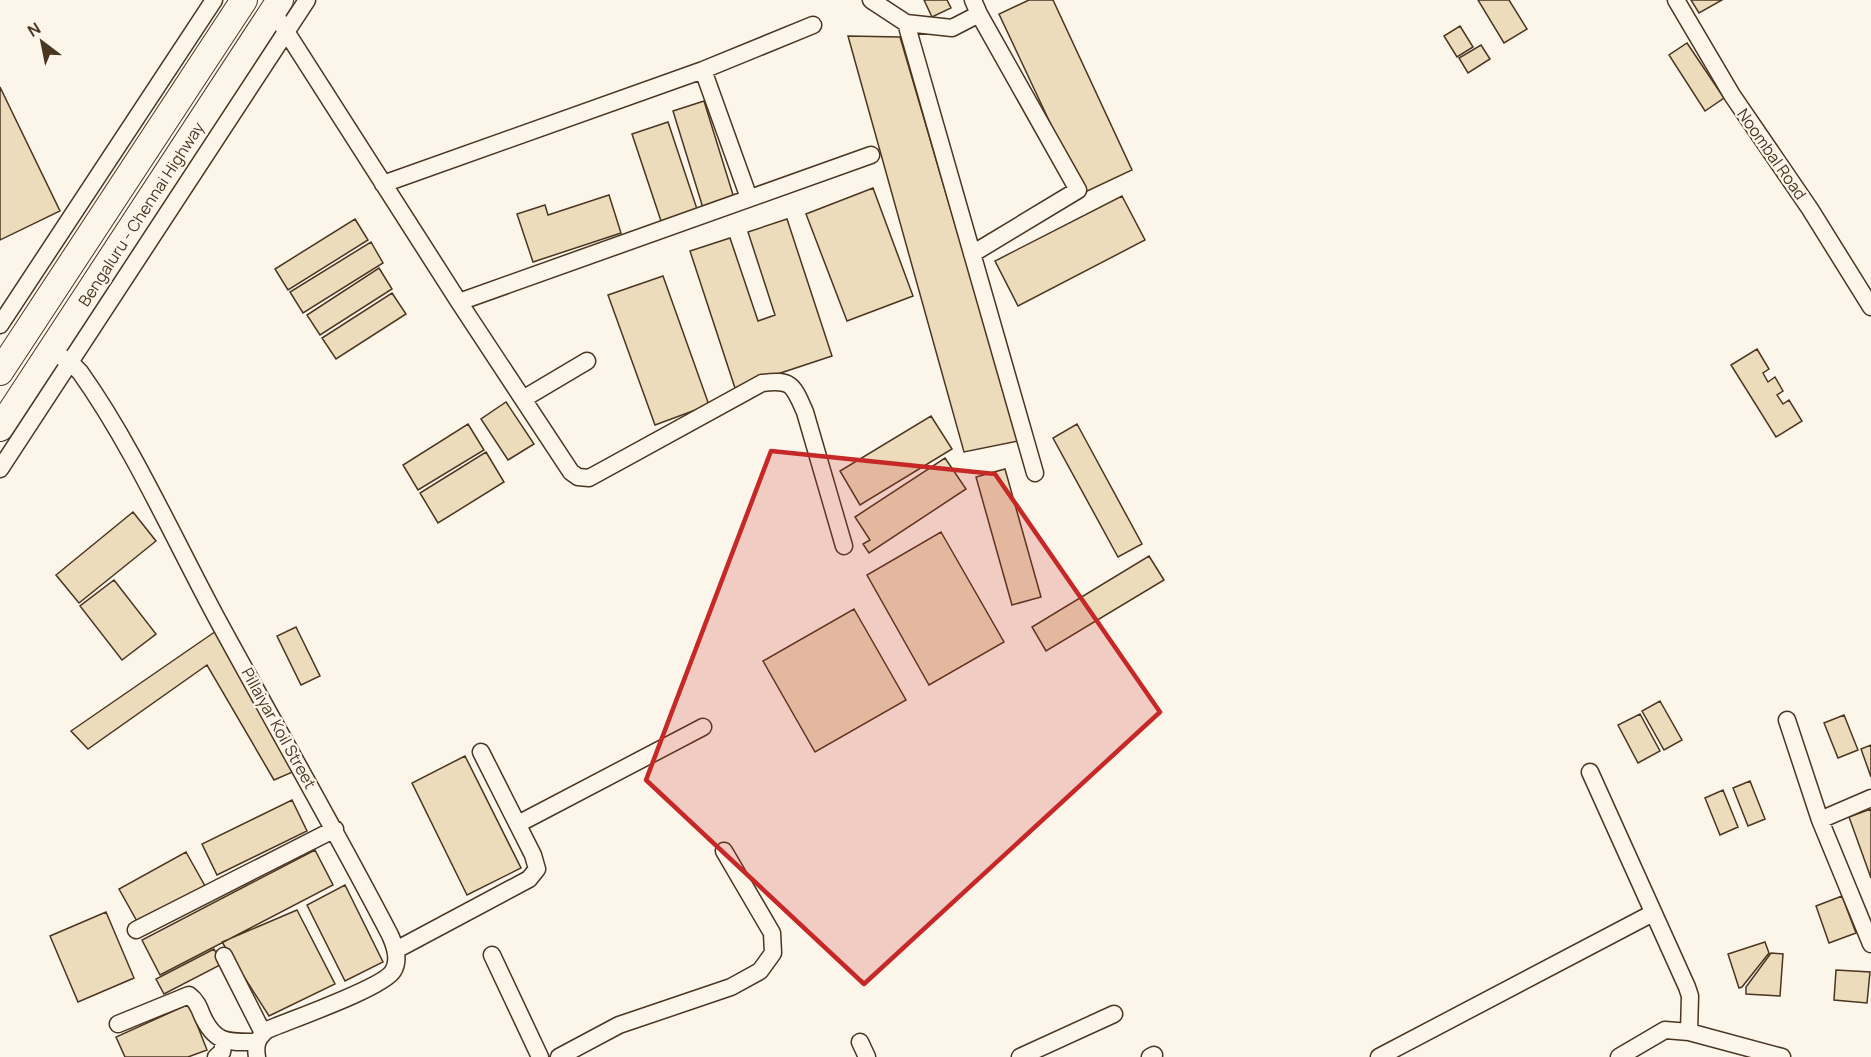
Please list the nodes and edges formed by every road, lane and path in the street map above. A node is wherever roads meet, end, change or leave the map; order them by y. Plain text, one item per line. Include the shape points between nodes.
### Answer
1 (214, 0) edge
2 (244, 0) edge
3 (307, 0) edge
4 (871, 0) edge
5 (1676, 0) edge
6 (976, 7) edge
7 (280, 14) edge
8 (906, 22) junction
9 (813, 25) dead end
10 (703, 70) junction
11 (871, 155) dead end
12 (383, 184) junction
13 (749, 198) junction
14 (972, 254) junction
15 (459, 302) junction
16 (1871, 308) edge
17 (0, 325) edge
18 (61, 356) junction
19 (587, 361) dead end
20 (0, 372) edge
21 (523, 399) junction
22 (0, 428) edge
23 (0, 469) edge
24 (1035, 473) dead end
25 (844, 546) dead end
26 (1787, 720) dead end
27 (703, 727) dead end
28 (481, 753) dead end
29 (1590, 772) dead end
30 (1871, 798) edge
31 (1820, 820) junction
32 (518, 824) junction
33 (335, 829) junction
34 (724, 851) dead end
35 (1653, 913) junction
36 (136, 930) dead end
37 (1871, 944) edge
38 (396, 950) junction
39 (492, 955) dead end
40 (224, 956) dead end
41 (1114, 1014) dead end
42 (118, 1024) dead end
43 (1689, 1032) junction
44 (224, 1041) junction
45 (259, 1044) edge
46 (1738, 1050) edge
47 (216, 1057) edge
48 (540, 1057) edge
49 (559, 1057) edge
50 (1020, 1057) edge
51 (1379, 1057) edge
52 (1619, 1057) edge
53 (1782, 1057) edge

1 - 17 street
2 - 20 highway, Bengaluru - Chennai Highway
3 - 7 street
4 - 8 street
5 - 16 street, Noombal Road via 1727,87
6 - 8 street via 952,28
6 - 14 street via 1078,190
7 - 12 street
7 - 18 highway, Bengaluru - Chennai Highway
8 - 14 street
9 - 10 street
10 - 12 street
10 - 13 street
11 - 13 street
12 - 15 street
13 - 15 street
14 - 24 street
15 - 21 street
18 - 22 highway, Bengaluru - Chennai Highway
18 - 23 street
18 - 33 street, Pillaiyar Koil Street via 87,382 138,468
19 - 21 street
21 - 25 street via 571,472 589,478 762,383 788,383 805,412
26 - 31 street
27 - 32 street
28 - 32 street
29 - 35 street
30 - 31 street
31 - 37 street
32 - 38 street via 537,869 529,879
33 - 36 street
33 - 38 street, Pillaiyar Koil Street
34 - 49 street via 772,933 773,953 760,972 731,987 619,1025
35 - 43 street via 1690,996
35 - 51 street
38 - 45 street via 395,966 387,977
39 - 48 street
40 - 45 street
41 - 50 street
42 - 44 street via 189,996 209,1030
43 - 46 street
43 - 52 street via 1665,1030
44 - 45 street
44 - 47 street via 222,1052
46 - 53 street

